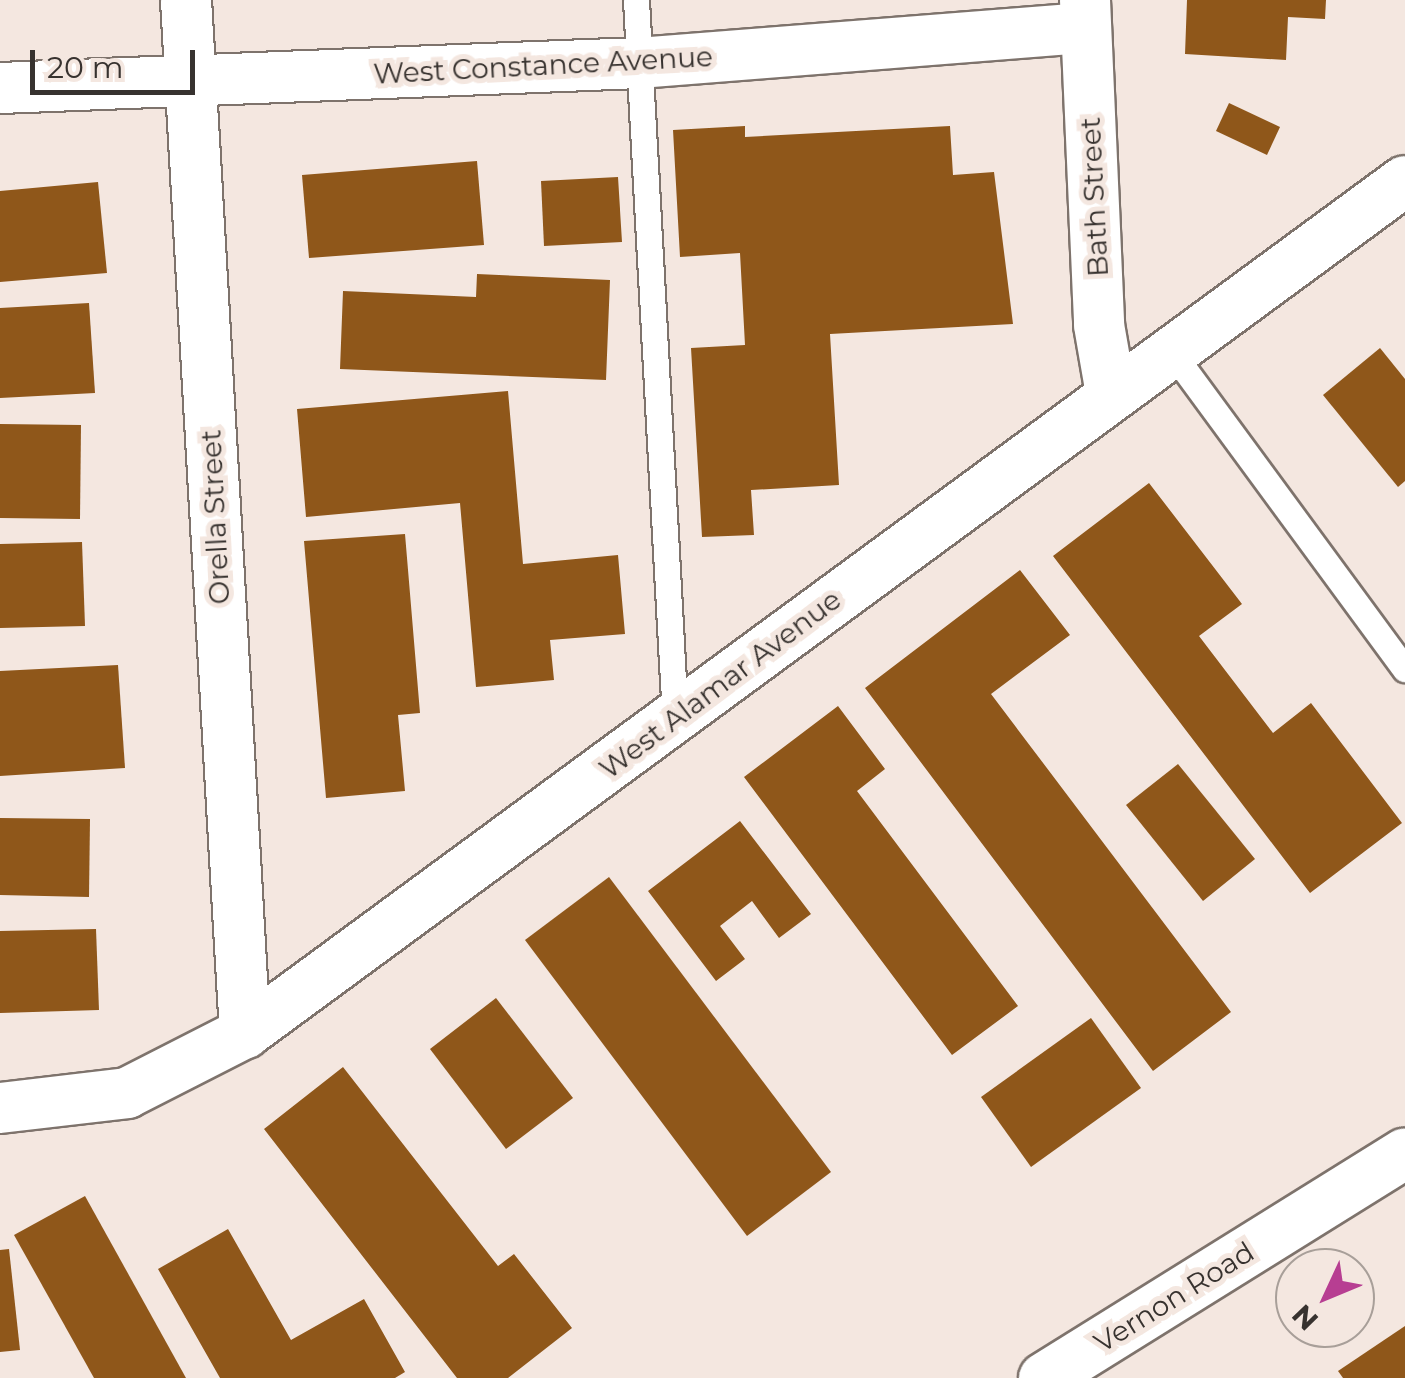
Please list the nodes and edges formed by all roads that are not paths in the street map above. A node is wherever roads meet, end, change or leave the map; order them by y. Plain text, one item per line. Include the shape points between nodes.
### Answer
1 (186, 0) edge
2 (636, 0) edge
3 (1085, 14) edge
4 (638, 63) junction
5 (190, 82) junction
6 (0, 88) edge
7 (1405, 182) edge
8 (1171, 351) junction
9 (1111, 394) junction
10 (1405, 670) edge
11 (675, 718) junction
12 (245, 1033) junction
13 (0, 1108) edge
14 (1405, 1154) edge
15 (1044, 1378) edge

1 - 5 street, Orella Street
2 - 4 lane
3 - 4 street, West Constance Avenue
3 - 9 street, Bath Street via 1099,325
4 - 5 street, West Constance Avenue
4 - 11 lane
5 - 6 street, West Constance Avenue
5 - 12 street, Orella Street
7 - 8 street, West Alamar Avenue
8 - 9 street, West Alamar Avenue
8 - 10 lane
9 - 11 street, West Alamar Avenue
11 - 12 street, West Alamar Avenue
12 - 13 street, West Alamar Avenue via 127,1094
14 - 15 street, Vernon Road

